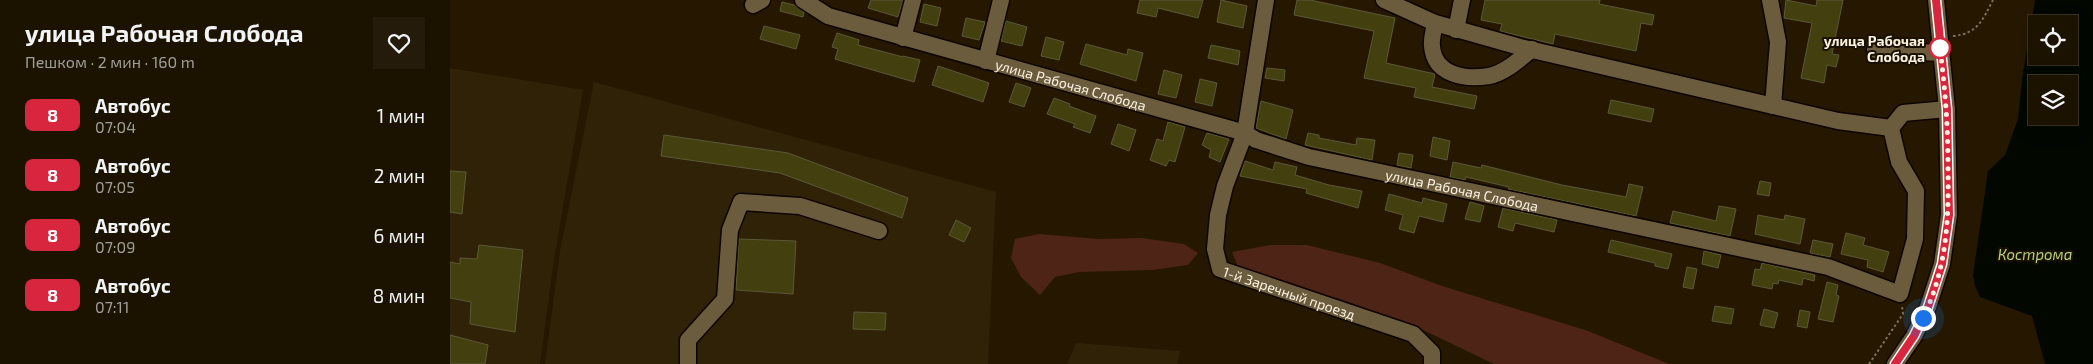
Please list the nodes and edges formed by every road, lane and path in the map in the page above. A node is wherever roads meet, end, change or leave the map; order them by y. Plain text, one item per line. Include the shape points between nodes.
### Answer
1 (803, 0) edge
2 (913, 0) edge
3 (1001, 0) edge
4 (1263, 0) edge
5 (1384, 0) edge
6 (1462, 0) edge
7 (1770, 0) edge
8 (1936, 0) edge
9 (1993, 0) edge
10 (1435, 23) junction
11 (1456, 30) junction
12 (903, 38) junction
13 (1940, 45) junction
14 (1532, 49) junction
15 (1875, 50) dead end
16 (986, 61) junction
17 (1773, 106) junction
18 (1947, 109) junction
19 (1891, 128) junction
20 (1245, 133) junction
21 (879, 231) dead end
22 (1900, 294) junction
23 (688, 364) edge
24 (1432, 364) edge
25 (1869, 364) edge
26 (1895, 364) edge

1 - 12 street, улица Рабочая Слобода via 828,16
2 - 12 street
3 - 16 street
4 - 20 street, 1-й Заречный проезд
5 - 10 street
6 - 11 street
7 - 17 street via 1778,42
8 - 13 street
9 - 13 path via 1979,26
10 - 11 street
10 - 14 street via 1432,46 1438,65 1449,73 1466,77 1490,76
11 - 14 street
12 - 16 street, улица Рабочая Слобода
13 - 15 street
13 - 18 street
14 - 17 street
16 - 20 street, улица Рабочая Слобода
17 - 19 street via 1838,121
18 - 19 street via 1903,113
18 - 26 street via 1949,215 1942,264 1928,307
19 - 22 street via 1899,162 1916,191 1915,239
20 - 22 street, улица Рабочая Слобода via 1256,140 1309,157 1828,267
20 - 24 street, 1-й Заречный проезд via 1218,215 1215,249 1220,270 1413,334 1432,353
21 - 23 street via 800,206 741,202 730,230 725,299 688,340
22 - 25 path via 1903,314

